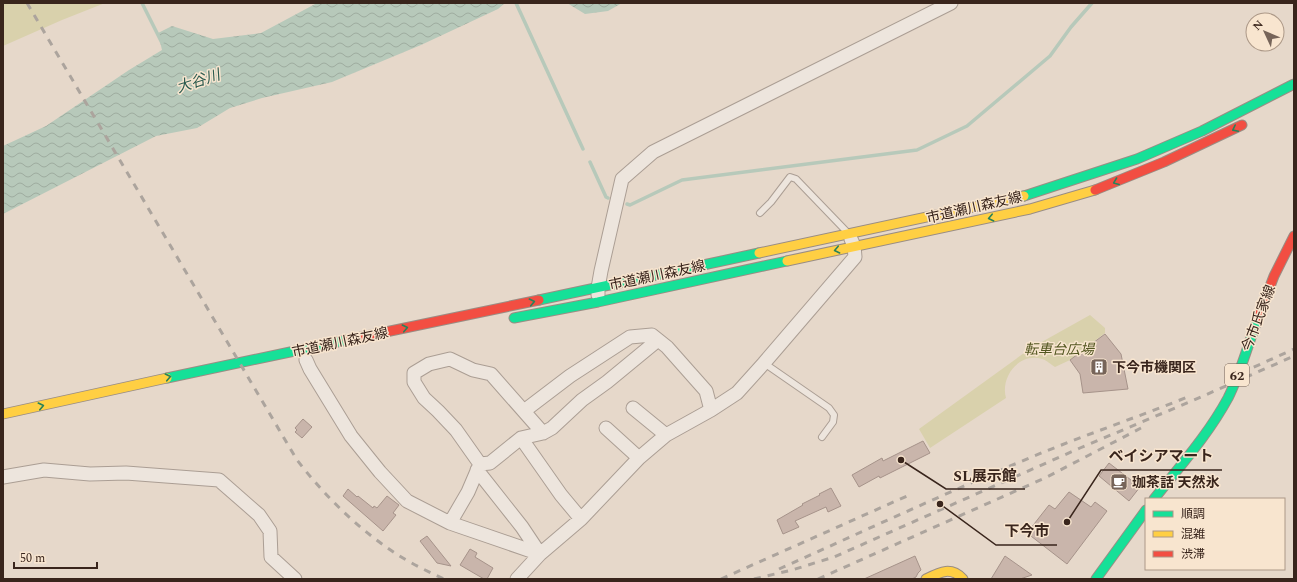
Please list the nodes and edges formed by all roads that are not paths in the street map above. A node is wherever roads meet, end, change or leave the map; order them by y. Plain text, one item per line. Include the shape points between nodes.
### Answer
1 (951, 3) edge
2 (1294, 84) edge
3 (1250, 121) dead end
4 (760, 213) dead end
5 (1294, 236) edge
6 (852, 240) junction
7 (598, 288) junction
8 (598, 302) junction
9 (507, 319) dead end
10 (658, 340) junction
11 (306, 360) dead end
12 (764, 363) junction
13 (634, 408) dead end
14 (711, 410) junction
15 (524, 411) junction
16 (3, 414) edge
17 (606, 428) dead end
18 (543, 433) junction
19 (666, 435) junction
20 (822, 437) dead end
21 (521, 438) junction
22 (639, 458) junction
23 (479, 467) junction
24 (3, 477) edge
25 (1155, 498) edge
26 (1145, 511) edge
27 (581, 519) junction
28 (450, 523) junction
29 (540, 554) junction
30 (295, 579) edge
31 (517, 579) edge
32 (926, 579) edge
33 (963, 579) edge
34 (1096, 579) edge

1 - 7 street via 653,152 622,180
2 - 6 street, 市道瀬川森友線 via 1202,131 1103,171 1026,196
3 -> 6 street, 市道瀬川森友線 via 1171,160 1082,195 1030,209
4 - 6 lane via 790,177 796,179 843,226
5 - 25 street, 今市氏家線 / 62 via 1271,282 1227,398 1210,426
6 - 7 street, 市道瀬川森友線
6 -> 8 street, 市道瀬川森友線
6 - 12 street via 855,257
7 - 8 street
16 -> 7 street, 市道瀬川森友線
8 - 9 street, 市道瀬川森友線
10 - 14 street via 706,391
10 - 15 street via 652,335 630,337 570,376
10 - 18 street
11 - 28 street via 351,436 380,472 407,501
12 - 14 street via 737,393
12 - 20 lane via 829,408 834,415 833,422
13 - 19 street
14 - 19 street
15 - 18 street
15 - 23 street via 491,374 473,370 450,360 429,364 414,373 414,382 424,398 456,430
17 - 22 street
18 - 21 street
19 - 22 street
21 - 23 street via 490,463
21 - 27 street
22 - 27 street
23 - 28 street
23 - 29 street
24 - 30 street via 44,470 219,480 258,514 270,531 271,557
26 - 34 street
27 - 29 street
28 - 29 street
29 - 31 street
32 - 33 street via 946,570 954,571

